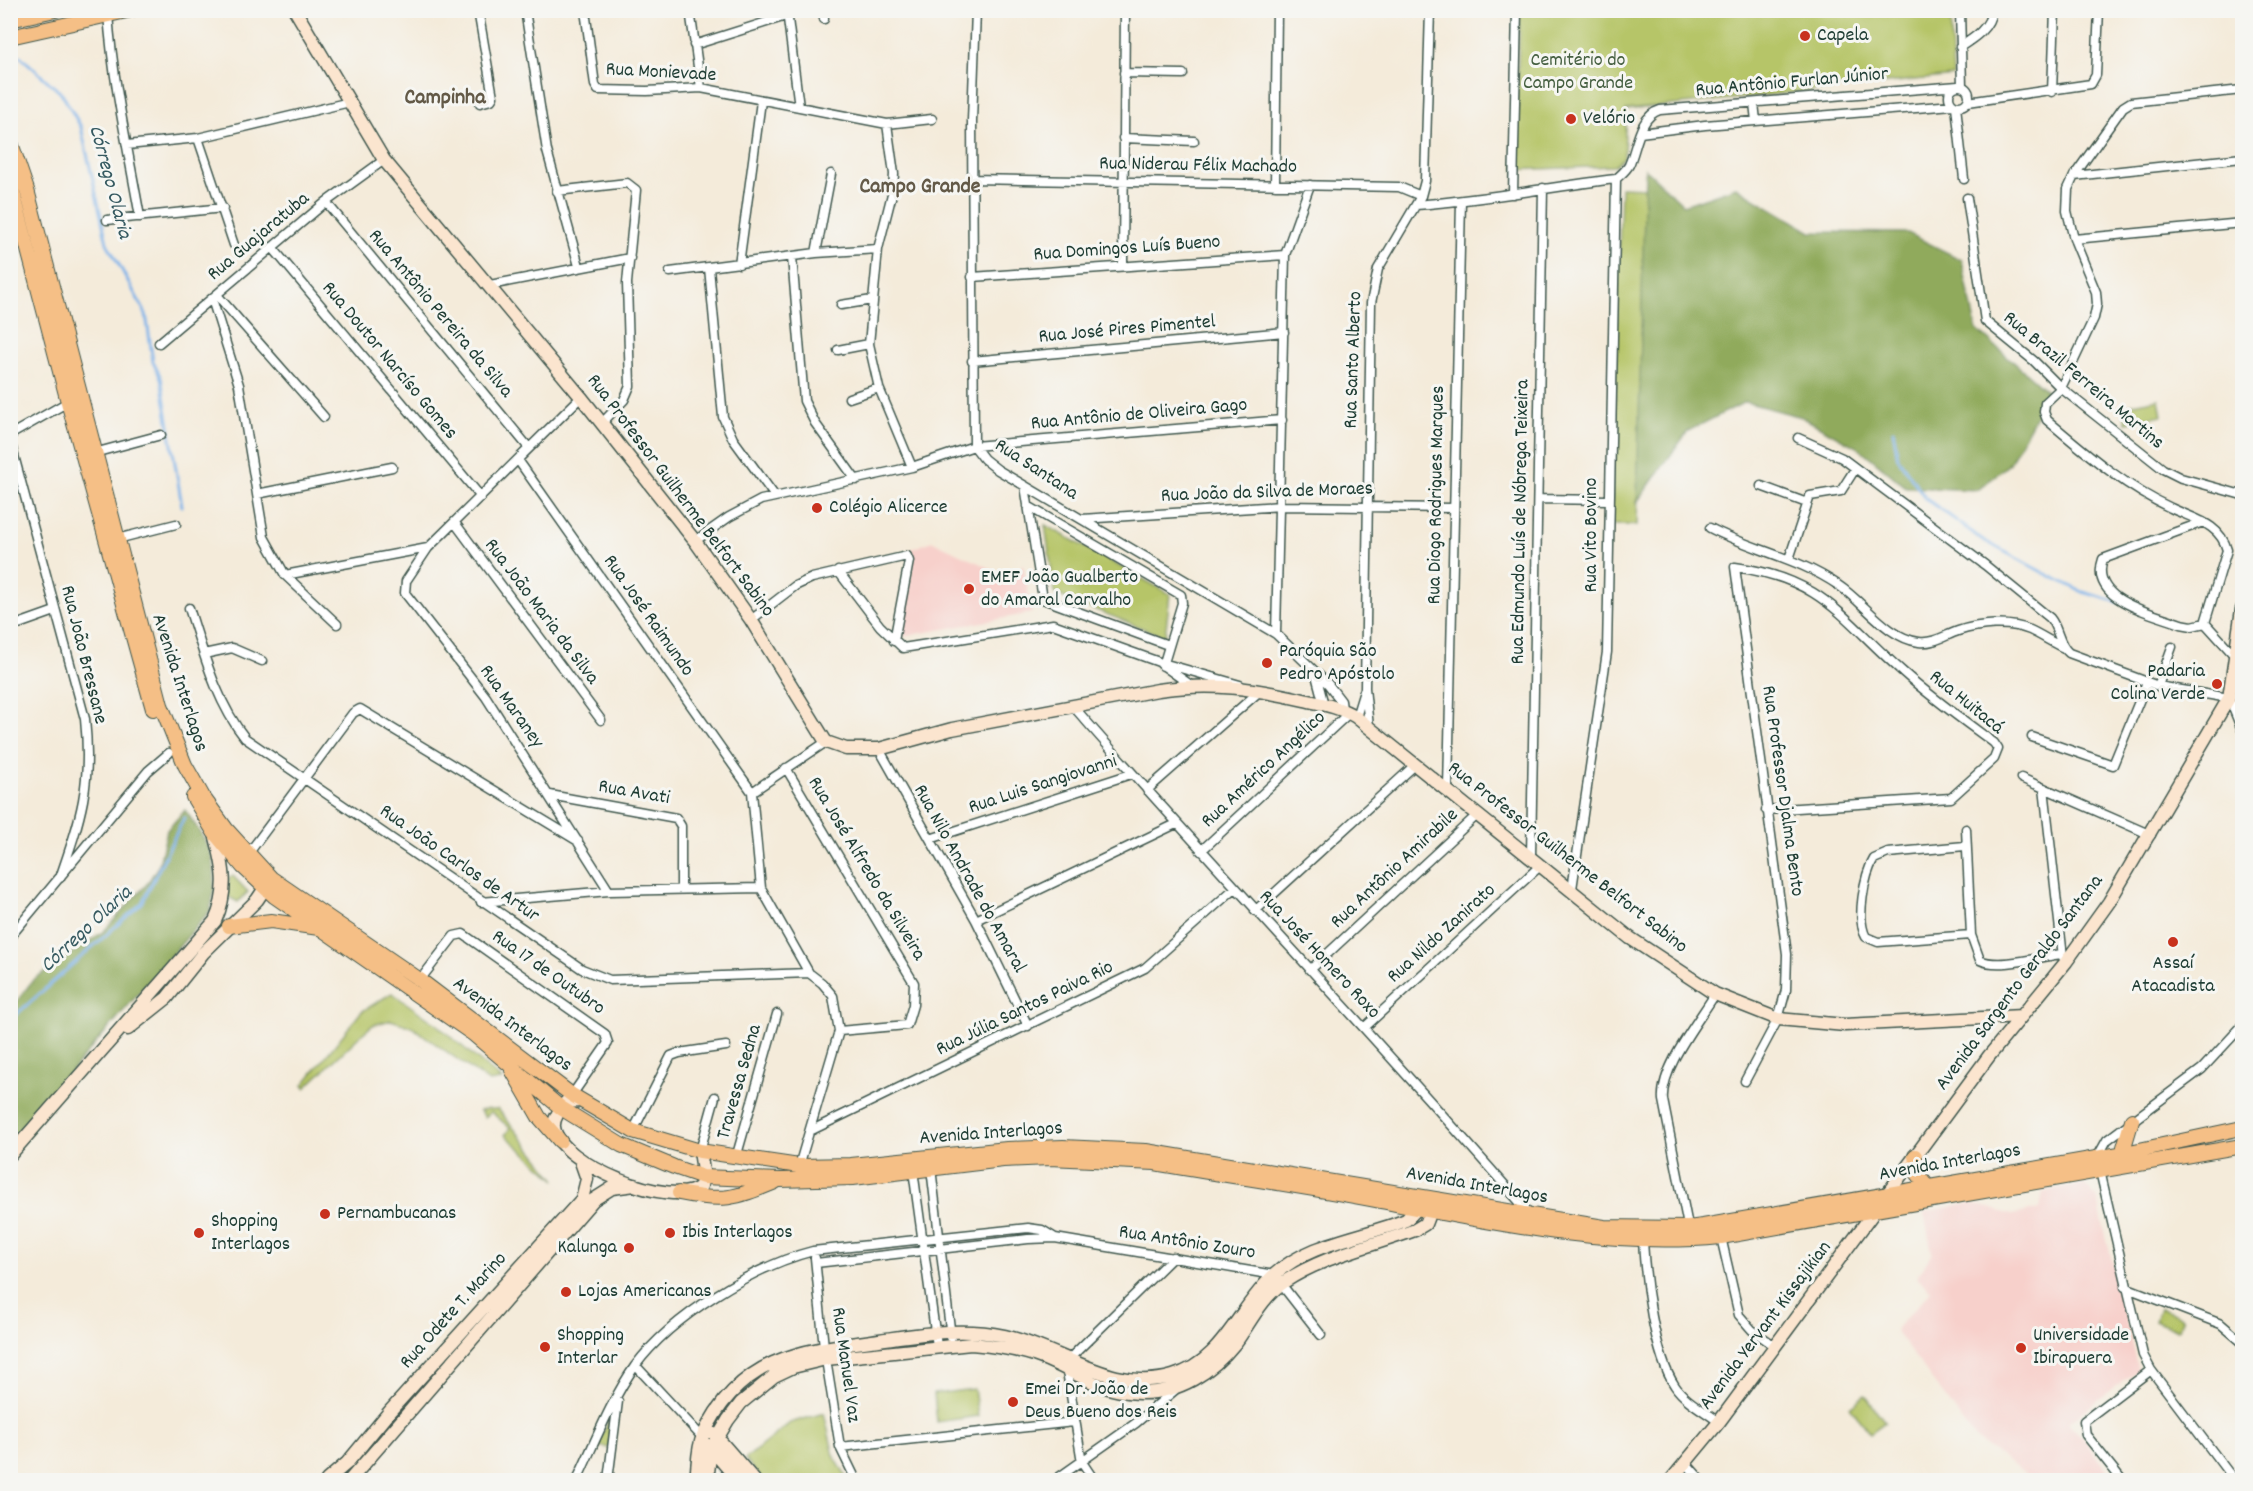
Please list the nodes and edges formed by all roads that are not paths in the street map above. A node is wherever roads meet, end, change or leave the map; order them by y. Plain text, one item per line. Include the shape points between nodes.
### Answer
1 (55, 10) edge
2 (131, 10) edge
3 (295, 10) edge
4 (478, 10) edge
5 (525, 10) edge
6 (585, 10) edge
7 (690, 10) edge
8 (976, 10) edge
9 (1125, 10) edge
10 (1277, 10) edge
11 (1430, 10) edge
12 (1517, 10) edge
13 (1960, 10) edge
14 (1992, 10) edge
15 (2055, 10) edge
16 (2099, 10) edge
17 (108, 14) junction
18 (10, 22) edge
19 (10, 37) edge
20 (694, 45) junction
21 (1960, 47) junction
22 (1124, 73) junction
23 (1184, 74) dead end
24 (1960, 86) junction
25 (701, 88) junction
26 (2242, 90) edge
27 (2052, 92) junction
28 (761, 101) junction
29 (350, 102) junction
30 (1968, 102) junction
31 (480, 103) dead end
32 (1754, 103) junction
33 (1955, 106) junction
34 (800, 107) junction
35 (932, 118) dead end
36 (1756, 121) junction
37 (887, 124) junction
38 (1640, 133) junction
39 (198, 138) junction
40 (1123, 138) junction
41 (10, 140) edge
42 (1194, 141) dead end
43 (127, 145) junction
44 (2242, 158) edge
45 (384, 160) junction
46 (831, 174) dead end
47 (2074, 176) junction
48 (972, 179) junction
49 (1616, 179) junction
50 (1964, 179) dead end
51 (10, 181) edge
52 (1122, 181) junction
53 (1275, 185) junction
54 (1310, 185) junction
55 (1543, 188) junction
56 (557, 190) junction
57 (1513, 194) junction
58 (1421, 196) junction
59 (1967, 198) dead end
60 (1461, 201) junction
61 (326, 202) junction
62 (1416, 204) junction
63 (223, 208) junction
64 (140, 217) junction
65 (107, 220) dead end
66 (2242, 223) edge
67 (2074, 239) junction
68 (234, 245) dead end
69 (272, 247) junction
70 (878, 249) junction
71 (816, 253) junction
72 (1285, 255) junction
73 (792, 257) junction
74 (630, 258) junction
75 (739, 264) junction
76 (579, 266) junction
77 (1123, 266) junction
78 (709, 268) junction
79 (670, 272) dead end
80 (972, 277) junction
81 (490, 285) junction
82 (214, 297) junction
83 (872, 300) junction
84 (841, 305) dead end
85 (1284, 332) junction
86 (159, 343) dead end
87 (869, 344) junction
88 (838, 350) dead end
89 (972, 361) junction
90 (879, 388) junction
91 (2061, 388) junction
92 (581, 396) junction
93 (849, 398) dead end
94 (68, 402) junction
95 (324, 417) dead end
96 (1282, 420) junction
97 (602, 423) junction
98 (10, 435) edge
99 (161, 435) dead end
100 (1798, 438) dead end
101 (10, 441) edge
102 (974, 446) junction
103 (529, 448) junction
104 (94, 453) junction
105 (518, 460) junction
106 (392, 467) dead end
107 (912, 467) junction
108 (1855, 469) junction
109 (856, 480) junction
110 (1025, 486) junction
111 (1761, 486) dead end
112 (257, 494) junction
113 (774, 495) junction
114 (2242, 495) edge
115 (481, 497) junction
116 (1539, 499) junction
117 (1608, 500) junction
118 (1807, 503) junction
119 (1367, 505) junction
120 (1028, 506) junction
121 (1281, 506) junction
122 (1453, 508) junction
123 (1082, 519) junction
124 (2203, 522) junction
125 (455, 523) junction
126 (176, 524) dead end
127 (1710, 528) dead end
128 (117, 539) junction
129 (695, 541) junction
130 (428, 548) junction
131 (1789, 559) junction
132 (1735, 567) joint
133 (838, 571) junction
134 (285, 575) junction
135 (189, 608) dead end
136 (2242, 609) edge
137 (56, 611) junction
138 (751, 620) junction
139 (2205, 623) junction
140 (337, 624) dead end
141 (10, 627) edge
142 (1276, 634) junction
143 (894, 641) junction
144 (1168, 645) junction
145 (2062, 647) junction
146 (2172, 647) dead end
147 (204, 654) junction
148 (2235, 656) junction
149 (262, 661) dead end
150 (1162, 663) junction
151 (1315, 672) junction
152 (2147, 682) junction
153 (1192, 686) junction
154 (2158, 686) junction
155 (1255, 688) junction
156 (1365, 688) junction
157 (2229, 698) junction
158 (1324, 705) junction
159 (1073, 706) junction
160 (1349, 713) junction
161 (601, 720) dead end
162 (1369, 727) junction
163 (2242, 730) edge
164 (2032, 737) dead end
165 (826, 742) junction
166 (879, 749) junction
167 (170, 753) junction
168 (1416, 764) junction
169 (786, 768) junction
170 (1131, 774) junction
171 (305, 777) junction
172 (2021, 778) dead end
173 (2044, 788) junction
174 (1448, 789) junction
175 (1147, 790) junction
176 (752, 792) junction
177 (550, 795) junction
178 (1766, 810) junction
179 (1476, 816) junction
180 (1176, 824) junction
181 (1966, 829) dead end
182 (214, 832) junction
183 (2151, 835) junction
184 (930, 839) junction
185 (578, 841) junction
186 (1965, 846) junction
187 (1201, 851) junction
188 (248, 854) junction
189 (1531, 856) junction
190 (1542, 865) junction
191 (60, 878) junction
192 (268, 883) junction
193 (681, 888) junction
194 (761, 888) junction
195 (1235, 888) junction
196 (1572, 889) junction
197 (609, 891) junction
198 (482, 902) junction
199 (1255, 912) junction
200 (976, 920) junction
201 (229, 926) junction
202 (323, 928) junction
203 (1971, 935) junction
204 (10, 937) edge
205 (2063, 958) junction
206 (1310, 970) junction
207 (809, 973) junction
208 (420, 980) junction
209 (1715, 994) junction
210 (777, 1014) dead end
211 (2022, 1016) junction
212 (1778, 1019) junction
213 (1028, 1026) junction
214 (2242, 1026) edge
215 (1365, 1027) junction
216 (839, 1031) junction
217 (108, 1044) junction
218 (726, 1046) dead end
219 (505, 1058) junction
220 (1745, 1082) dead end
221 (715, 1097) dead end
222 (576, 1098) junction
223 (561, 1108) junction
224 (2132, 1120) junction
225 (2242, 1128) edge
226 (633, 1131) junction
227 (810, 1131) junction
228 (560, 1141) junction
229 (2242, 1146) edge
230 (700, 1151) junction
231 (2125, 1153) junction
232 (10, 1155) edge
233 (1915, 1155) junction
234 (736, 1158) junction
235 (580, 1159) junction
236 (2098, 1164) junction
237 (2135, 1164) junction
238 (799, 1166) junction
239 (931, 1168) junction
240 (913, 1170) junction
241 (704, 1177) junction
242 (780, 1180) junction
243 (634, 1185) junction
244 (1928, 1187) junction
245 (679, 1193) junction
246 (1889, 1194) junction
247 (1418, 1202) junction
248 (1433, 1205) junction
249 (1877, 1210) junction
250 (1531, 1215) junction
251 (1539, 1228) junction
252 (1689, 1234) junction
253 (939, 1237) junction
254 (1721, 1237) junction
255 (1055, 1238) junction
256 (923, 1239) junction
257 (1643, 1241) junction
258 (941, 1249) junction
259 (813, 1251) junction
260 (925, 1251) junction
261 (1173, 1257) junction
262 (816, 1263) junction
263 (1278, 1280) junction
264 (2125, 1287) junction
265 (950, 1331) junction
266 (936, 1332) junction
267 (1321, 1335) dead end
268 (2242, 1342) edge
269 (951, 1345) junction
270 (937, 1346) junction
271 (1775, 1347) junction
272 (825, 1353) junction
273 (1068, 1365) junction
274 (636, 1366) junction
275 (2151, 1370) junction
276 (1178, 1388) junction
277 (620, 1391) junction
278 (1074, 1422) junction
279 (1719, 1422) junction
280 (705, 1432) junction
281 (714, 1443) junction
282 (593, 1446) junction
283 (840, 1447) junction
284 (612, 1449) junction
285 (1082, 1462) junction
286 (1685, 1462) junction
287 (327, 1480) edge
288 (350, 1480) edge
289 (577, 1480) edge
290 (608, 1480) edge
291 (696, 1480) edge
292 (707, 1480) edge
293 (738, 1480) edge
294 (754, 1480) edge
295 (856, 1480) edge
296 (1055, 1480) edge
297 (1095, 1480) edge
298 (1671, 1480) edge
299 (1701, 1480) edge
300 (2122, 1480) edge
301 (2234, 1480) edge

1 - 18 main road
2 - 17 main road
3 - 29 street, Rua Professor Guilherme Belfort Sabino
4 - 31 street via 493,96
5 - 56 street via 547,151
6 - 25 street, Rua Monievade via 598,90
7 - 20 street
8 - 48 street, Rua Santana
9 - 22 street
10 - 53 street
11 - 58 street, Rua Santo Alberto via 1428,166
12 - 57 street
13 - 21 street
14 - 21 street via 1990,21
15 - 27 street
16 - 27 street, Rua Antônio Furlan Júnior via 2096,75 2088,86
17 - 19 main road
17 - 43 street via 110,56
20 - 25 street
20 - 34 street via 786,16
21 - 24 street
22 - 23 street
22 - 40 street
24 - 30 street via 1969,93
24 - 32 street, Rua Antônio Furlan Júnior
24 - 33 street via 1949,94
25 - 28 street, Rua Monievade
26 - 47 street via 2131,102
27 - 30 street, Rua Antônio Furlan Júnior
28 - 34 street, Rua Monievade
28 - 75 street
29 - 39 street
29 - 45 street, Rua Professor Guilherme Belfort Sabino
30 - 33 street, Rua Antônio Furlan Júnior
32 - 36 street
32 - 38 street, Rua Antônio Furlan Júnior via 1655,112
33 - 36 street, Rua Antônio Furlan Júnior
33 - 50 street
34 - 37 street, Rua Monievade
35 - 37 street, Rua Monievade
36 - 38 street, Rua Antônio Furlan Júnior
37 - 70 street via 893,190
38 - 49 street, Rua Antônio Furlan Júnior via 1629,165
39 - 43 street
39 - 63 street
40 - 42 street
40 - 52 street
41 - 104 main road, Avenida Interlagos via 27,190
43 - 64 street
44 - 47 street
45 - 61 street, Rua Guajaratuba
45 - 81 street, Rua Professor Guilherme Belfort Sabino
46 - 71 street
47 - 67 street via 2067,199
48 - 52 street, Rua Niderau Félix Machado
48 - 80 street, Rua Santana
49 - 55 street
49 - 117 street, Rua Vito Bovino
51 - 94 main road, Avenida Interlagos
52 - 53 street, Rua Niderau Félix Machado
52 - 77 street
53 - 54 street, Rua Niderau Félix Machado
54 - 58 street, Rua Niderau Félix Machado via 1399,187
54 - 72 street
55 - 57 street
55 - 116 street, Rua Edmundo Luís de Nóbrega Teixeira
56 - 74 street via 633,185 636,190
56 - 76 street
57 - 60 street
58 - 62 street, Rua Santo Alberto
59 - 91 street, Rua Brazil Ferreira Martins via 1983,318
60 - 62 street
60 - 122 street, Rua Diogo Rodrigues Marques
61 - 69 street, Rua Guajaratuba
61 - 103 street, Rua Antônio Pereira da Silva
62 - 119 street, Rua Santo Alberto via 1373,282
63 - 64 street
63 - 68 street
64 - 65 street
66 - 67 street
67 - 91 street via 2096,292 2097,304
69 - 82 street, Rua Guajaratuba
69 - 115 street, Rua Doutor Narcíso Gomes
70 - 71 street
70 - 83 street
71 - 73 street
72 - 77 street, Rua Domingos Luís Bueno
72 - 85 street
73 - 75 street
73 - 109 street via 804,401
74 - 76 street
74 - 97 street via 630,386 624,400
75 - 78 street
76 - 81 street
77 - 80 street, Rua Domingos Luís Bueno
78 - 79 street
78 - 113 street via 723,417 733,440
80 - 89 street, Rua Santana
81 - 92 street, Rua Professor Guilherme Belfort Sabino
82 - 86 street, Rua Guajaratuba
82 - 95 street
82 - 112 street via 239,385
83 - 84 street
83 - 87 street
85 - 89 street, Rua José Pires Pimentel
85 - 96 street
87 - 88 street
87 - 90 street
89 - 102 street, Rua Santana
90 - 93 street
90 - 107 street
91 - 114 street, Rua Brazil Ferreira Martins via 2171,474
91 - 124 street via 2045,403 2047,420 2136,490
92 - 97 street, Rua Professor Guilherme Belfort Sabino
92 - 103 street, Rua Maraney
94 - 98 street
94 - 167 main road, Avenida Interlagos via 141,671
96 - 102 street, Rua Antônio de Oliveira Gago
96 - 121 street
97 - 129 street, Rua Professor Guilherme Belfort Sabino
99 - 104 street
100 - 108 street
101 - 137 street, Rua João Bressane
102 - 107 street, Rua Antônio de Oliveira Gago
102 - 110 street, Rua Santana via 991,465
103 - 105 street, Rua Maraney
104 - 128 main road, Avenida Interlagos
105 - 115 street, Rua Maraney
105 - 176 street, Rua José Raimundo
106 - 112 street
107 - 109 street, Rua Antônio de Oliveira Gago
108 - 118 street via 1841,491 1810,496
108 - 145 street via 2050,618
109 - 113 street, Rua Antônio de Oliveira Gago
110 - 120 street
110 - 123 street, Rua Santana
111 - 118 street
112 - 134 street via 264,537
113 - 129 street, Rua Antônio de Oliveira Gago via 745,507
115 - 125 street, Rua Maraney
116 - 117 street
116 - 189 street, Rua Edmundo Luís de Nóbrega Teixeira
117 - 196 street, Rua Vito Bovino via 1607,652
118 - 131 street
119 - 121 street, Rua João da Silva de Moraes
119 - 122 street, Rua João da Silva de Moraes
119 - 156 street, Rua Santo Alberto
120 - 144 street via 1042,597 1046,602
120 - 144 street via 1181,596
121 - 123 street, Rua João da Silva de Moraes
121 - 142 street
122 - 174 street, Rua Diogo Rodrigues Marques
123 - 142 street, Rua Santana
124 - 139 street via 2218,531 2227,550
124 - 139 street via 2110,555 2100,567 2103,584 2114,597 2181,624
125 - 130 street, Rua Maraney
125 - 161 street, Rua João Maria da Silva
126 - 128 street
127 - 131 street
128 - 188 main road, Avenida Interlagos via 161,705 176,746 203,797
129 - 138 street, Rua Professor Guilherme Belfort Sabino
130 - 134 street
130 - 177 street, Rua Maraney via 406,580 405,593 486,697
131 - 145 street via 1839,585 1884,624 1910,640 1928,642 1959,631 2002,625 2029,629
132 - 178 street, Rua Professor Djalma Bento
132 - 178 street, Rua Huitacá via 1775,575 1834,606 1900,671 1998,749 1994,759 1951,798
133 - 138 street via 795,586
133 - 143 street
133 - 143 street via 908,556
134 - 140 street
135 - 147 street, Rua João Carlos de Artur
136 - 148 street, Avenida Sargento Geraldo Santana
137 - 141 street
137 - 191 street, Rua João Bressane via 85,719 88,748 84,808
138 - 165 street, Rua Professor Guilherme Belfort Sabino
139 - 148 street
142 - 151 street, Rua Santana
143 - 150 street via 903,648 1047,624
144 - 150 street
145 - 152 street via 2078,658
146 - 154 street
147 - 149 street via 232,648
147 - 171 street, Rua João Carlos de Artur via 230,716 245,738
148 - 157 street, Avenida Sargento Geraldo Santana
150 - 153 street
150 - 155 street
151 - 158 street
151 - 160 street, Rua Santana
152 - 154 street
152 - 164 street via 2114,765
153 - 155 street
153 - 159 street
154 - 157 street
155 - 158 street
155 - 175 street
156 - 160 street, Rua Santo Alberto
156 - 162 street, Rua Santo Alberto
157 - 163 street
157 - 183 street, Avenida Sargento Geraldo Santana
158 - 160 street
159 - 166 street via 952,729
159 - 170 street, Rua José Homero Roxo
160 - 162 street, Rua Professor Guilherme Belfort Sabino
160 - 187 street, Rua Américo Angélico
162 - 168 street, Rua Professor Guilherme Belfort Sabino
165 - 166 street via 846,749
165 - 169 street
166 - 184 street, Rua Nilo Andrade do Amaral
167 - 182 main road, Avenida Interlagos
167 - 191 street via 148,771
168 - 174 street, Rua Professor Guilherme Belfort Sabino
168 - 199 street
169 - 176 street
169 - 216 street, Rua José Alfredo da Silveira via 914,984 907,1025
170 - 175 street, Rua José Homero Roxo
170 - 184 street, Rua Luis Sangiovanni
171 - 185 street via 353,713 363,710
171 - 188 street
171 - 198 street, Rua João Carlos de Artur
172 - 173 street
173 - 183 street
173 - 205 street
174 - 179 street, Rua Professor Guilherme Belfort Sabino
175 - 180 street, Rua José Homero Roxo
176 - 194 street
177 - 185 street, Rua Maraney
177 - 193 street, Rua Avati via 676,818 681,826
178 - 212 street, Rua Professor Djalma Bento via 1787,954 1786,990
179 - 189 street, Rua Professor Guilherme Belfort Sabino
179 - 206 street, Rua Antônio Amirabile
180 - 187 street, Rua José Homero Roxo
180 - 200 street
181 - 186 street
182 - 192 main road, Avenida Interlagos
182 - 217 street via 225,875 222,906 215,921
183 - 205 street, Avenida Sargento Geraldo Santana via 2109,902
184 - 200 street, Rua Nilo Andrade do Amaral
185 - 197 street, Rua Maraney
186 - 203 street
186 - 203 street via 1888,853 1874,859 1865,878 1862,924 1866,937 1878,942
187 - 195 street, Rua José Homero Roxo
188 - 192 main road, Avenida Interlagos
189 - 190 street, Rua Professor Guilherme Belfort Sabino
190 - 196 street, Rua Professor Guilherme Belfort Sabino
190 - 215 street, Rua Nildo Zanirato
191 - 204 street
192 - 201 street
192 - 202 main road, Avenida Interlagos
192 - 208 main road, Avenida Interlagos
193 - 194 street
193 - 197 street
194 - 207 street
195 - 199 street, Rua José Homero Roxo
195 - 213 street, Rua Júlia Santos Paiva Rio via 1145,968
196 - 209 street, Rua Professor Guilherme Belfort Sabino via 1650,953
197 - 198 street
198 - 207 street, Rua João Carlos de Artur via 601,978
199 - 206 street, Rua José Homero Roxo
200 - 213 street, Rua Nilo Andrade do Amaral
201 - 202 main road via 279,921
201 - 217 street via 167,998
202 - 219 main road, Avenida Interlagos
203 - 205 street via 1976,954 1986,963
205 - 211 street, Avenida Sargento Geraldo Santana
206 - 215 street, Rua José Homero Roxo
207 - 216 street via 833,996
208 - 222 main road, Avenida Interlagos
208 - 222 street, Rua 17 de Outubro via 454,936 463,934 605,1034 608,1043
209 - 212 street, Rua Professor Guilherme Belfort Sabino
209 - 252 street via 1663,1085
210 - 234 street, Travessa Sedna
211 - 212 street, Rua Professor Guilherme Belfort Sabino via 1845,1024
211 - 233 street, Avenida Sargento Geraldo Santana
212 - 220 street, Rua Professor Djalma Bento
213 - 227 street, Rua Júlia Santos Paiva Rio
214 - 224 street via 2202,1069
215 - 250 street, Rua José Homero Roxo
216 - 227 street
217 - 232 street
218 - 226 street via 671,1056
219 - 223 main road, Avenida Interlagos
219 - 228 main road via 539,1117
221 - 230 street
222 - 223 street, Avenida Interlagos
222 - 226 main road, Avenida Interlagos
223 - 228 street via 554,1125
223 - 241 main road, Avenida Interlagos via 621,1145
224 - 231 main road via 2124,1141
224 - 236 street via 2107,1140
225 - 231 main road, Avenida Interlagos
226 - 230 main road, Avenida Interlagos
227 - 238 street
228 - 235 street
229 - 237 main road, Avenida Interlagos
230 - 234 main road, Avenida Interlagos
230 - 241 street
231 - 236 main road, Avenida Interlagos
231 - 237 main road via 2128,1161
233 - 244 main road via 1918,1174
233 - 246 street, Avenida Sargento Geraldo Santana
234 - 238 main road, Avenida Interlagos
235 - 243 street via 605,1175
235 - 287 street, Rua Odete T. Marino via 587,1179 582,1198 347,1463
236 - 237 main road, Avenida Interlagos
236 - 244 main road, Avenida Interlagos
236 - 249 main road, Avenida Interlagos
236 - 264 street
238 - 247 main road, Avenida Interlagos via 851,1165 1007,1149 1107,1148 1157,1153
239 - 240 main road, Avenida Interlagos
239 - 247 main road, Avenida Interlagos via 1050,1158 1145,1162
239 - 253 street
240 - 242 main road, Avenida Interlagos via 853,1178
240 - 256 street
241 - 242 main road, Avenida Interlagos
241 - 245 street via 698,1190
242 - 245 main road via 719,1200
243 - 245 street
243 - 288 street, Rua Odete T. Marino via 612,1188 593,1200
244 - 246 main road, Avenida Interlagos
246 - 249 street, Avenida Yervant Kissajikian
246 - 252 main road, Avenida Interlagos
247 - 248 main road, Avenida Interlagos
247 - 263 street via 1406,1220 1312,1251
248 - 250 main road, Avenida Interlagos
248 - 251 main road, Avenida Interlagos
248 - 263 street via 1425,1224 1415,1230
249 - 254 main road, Avenida Interlagos
249 - 271 street, Avenida Yervant Kissajikian
250 - 251 street, Rua José Homero Roxo
250 - 252 main road, Avenida Interlagos via 1604,1227
251 - 257 main road, Avenida Interlagos
252 - 254 main road, Avenida Interlagos
252 - 257 main road, Avenida Interlagos
253 - 255 street, Rua Antônio Zouro via 1031,1228
253 - 256 street, Rua Antônio Zouro
253 - 258 street
254 - 271 street via 1739,1315
255 - 258 street, Rua Antônio Zouro
255 - 261 street, Rua Antônio Zouro
256 - 259 street, Rua Antônio Zouro
256 - 260 street
257 - 279 street via 1652,1311 1670,1375 1680,1392
258 - 260 street, Rua Antônio Zouro
258 - 265 street
259 - 262 street, Rua Manuel Vaz
259 - 274 street, Rua Antônio Zouro via 780,1260 713,1299 672,1328
260 - 262 street, Rua Antônio Zouro
260 - 266 street
261 - 263 street, Rua Antônio Zouro
261 - 273 street
262 - 272 street, Rua Manuel Vaz
263 - 267 street
263 - 273 street via 1254,1297 1222,1342 1199,1363 1175,1376 1130,1381
263 - 276 street via 1223,1356 1207,1372
264 - 268 street via 2221,1324
264 - 275 street
265 - 266 street
265 - 269 street
265 - 273 street via 973,1331 1024,1341
266 - 270 street
266 - 272 street
269 - 270 street
269 - 273 street via 1022,1351
270 - 272 street
271 - 279 street, Avenida Yervant Kissajikian
272 - 280 street via 800,1351 761,1367 731,1394
272 - 281 street via 758,1387 741,1403
272 - 283 street, Rua Manuel Vaz
273 - 276 street via 1102,1387 1140,1393
273 - 278 street
274 - 277 street, Rua Antônio Zouro
274 - 280 street
275 - 300 street via 2084,1421 2086,1435
275 - 301 street
276 - 285 street
277 - 282 street, Rua Antônio Zouro
277 - 284 street
278 - 283 street
278 - 285 street
279 - 286 street, Avenida Yervant Kissajikian
280 - 281 street
280 - 291 street
281 - 292 street
281 - 293 street
281 - 294 street
282 - 284 street
282 - 289 street, Rua Antônio Zouro
283 - 295 street, Rua Manuel Vaz
284 - 290 street
285 - 296 street
285 - 297 street
286 - 298 street, Avenida Yervant Kissajikian
286 - 299 street

